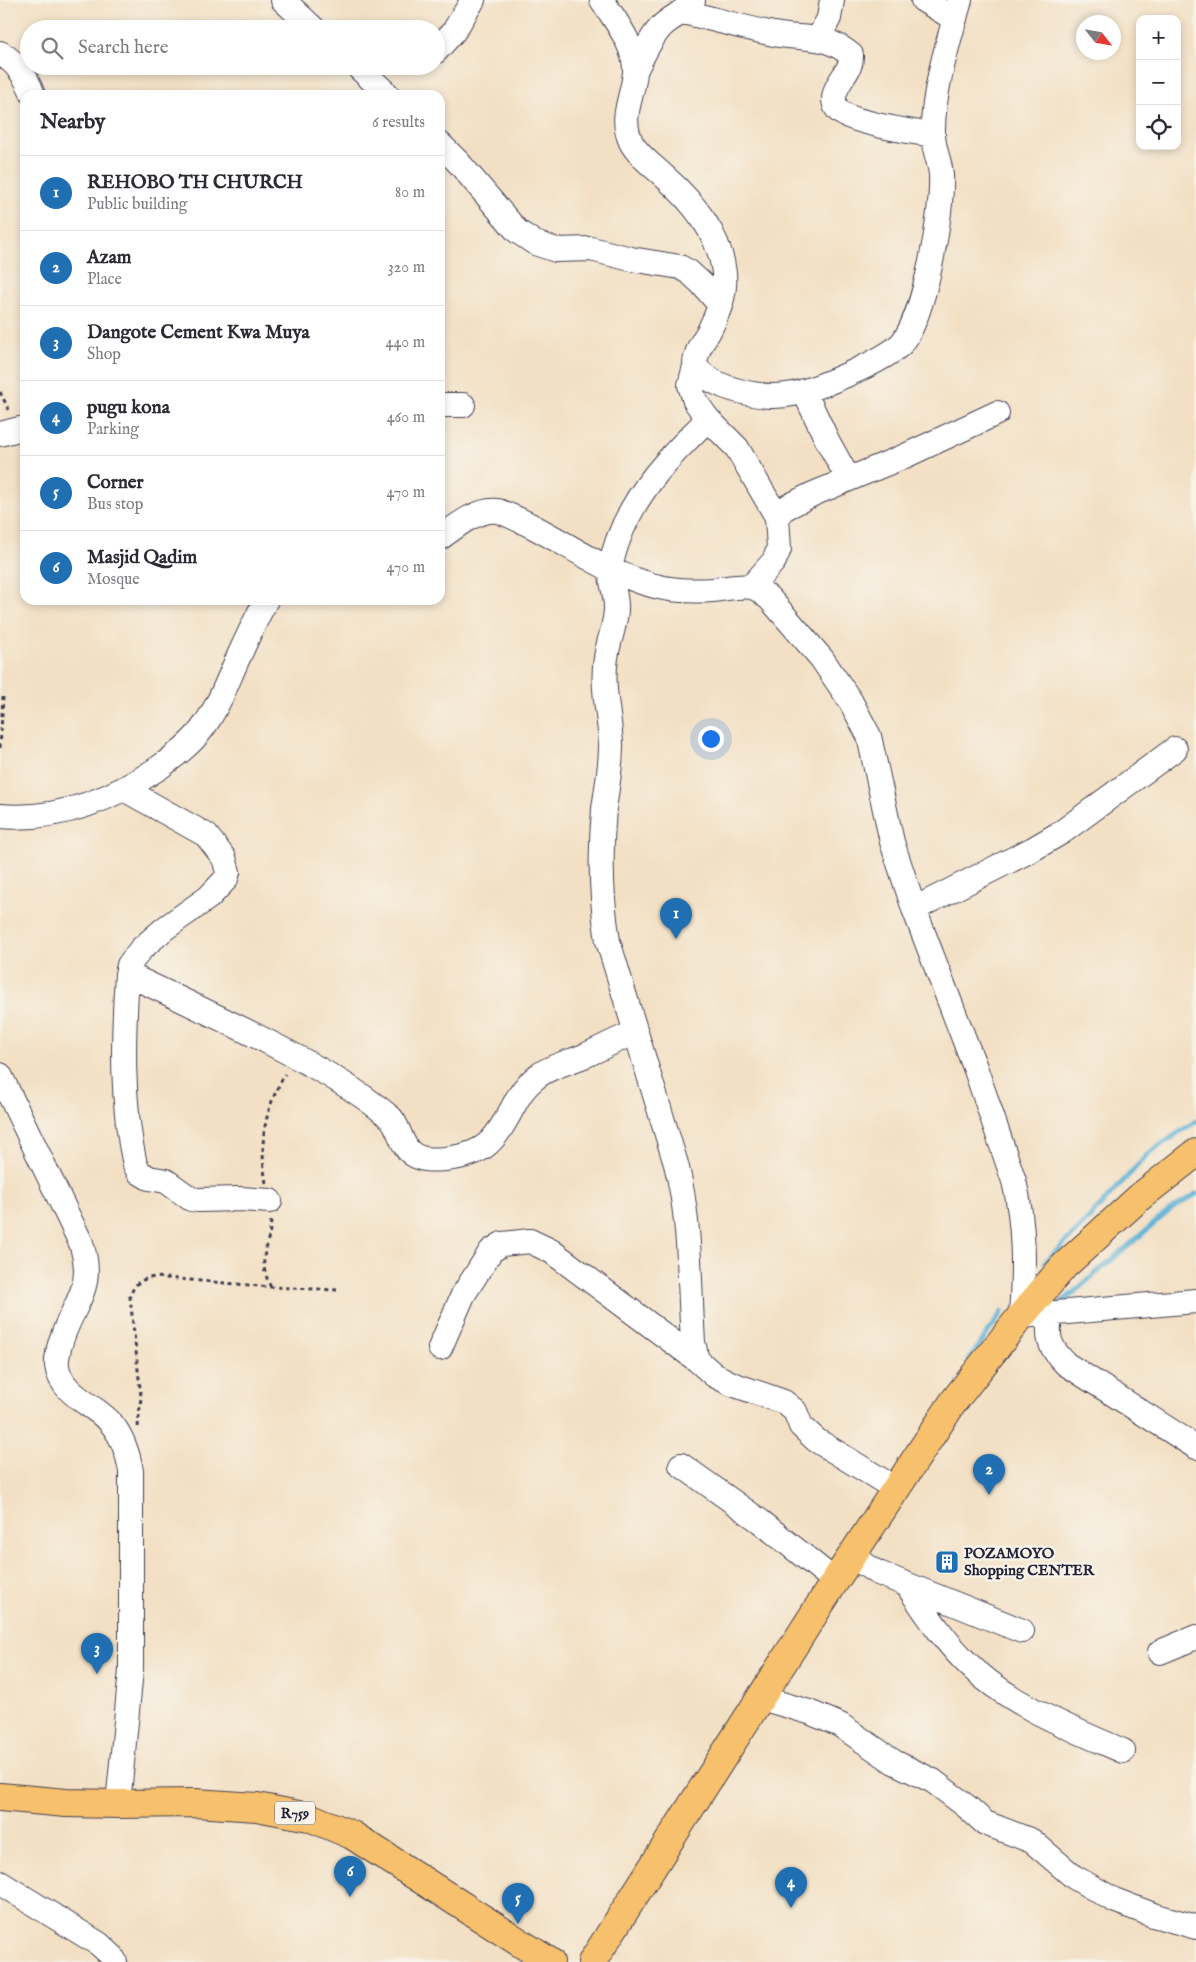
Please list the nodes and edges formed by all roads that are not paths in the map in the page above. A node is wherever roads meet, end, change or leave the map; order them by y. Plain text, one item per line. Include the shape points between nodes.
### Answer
1 (283, 0) edge
2 (473, 0) edge
3 (602, 0) edge
4 (832, 0) edge
5 (923, 0) edge
6 (689, 6) edge
7 (957, 9) edge
8 (304, 20) edge
9 (819, 38) junction
10 (445, 40) edge
11 (0, 53) edge
12 (635, 71) junction
13 (20, 72) edge
14 (23, 75) edge
15 (367, 75) edge
16 (31, 90) edge
17 (383, 90) edge
18 (933, 135) junction
19 (445, 149) edge
20 (720, 306) junction
21 (694, 366) junction
22 (804, 391) junction
23 (997, 413) dead end
24 (708, 419) junction
25 (848, 478) junction
26 (778, 517) junction
27 (445, 535) edge
28 (610, 570) junction
29 (751, 587) junction
30 (264, 605) edge
31 (1175, 749) dead end
32 (124, 789) junction
33 (0, 816) edge
34 (914, 908) junction
35 (127, 974) junction
36 (636, 1032) junction
37 (0, 1076) edge
38 (8, 1101) edge
39 (1196, 1153) edge
40 (270, 1201) road end
41 (1196, 1301) edge
42 (1050, 1314) junction
43 (1021, 1316) junction
44 (440, 1348) dead end
45 (697, 1360) junction
46 (1196, 1447) edge
47 (681, 1465) dead end
48 (896, 1490) junction
49 (852, 1556) junction
50 (836, 1581) junction
51 (907, 1585) junction
52 (1022, 1631) dead end
53 (1196, 1637) edge
54 (1160, 1652) dead end
55 (761, 1698) junction
56 (1123, 1751) dead end
57 (0, 1797) edge
58 (118, 1804) junction
59 (0, 1883) edge
60 (1196, 1927) edge
61 (115, 1962) edge
62 (550, 1962) edge
63 (592, 1962) edge

1 - 8 street
2 - 10 street
3 - 12 street via 627,40
4 - 9 street via 829,18
5 - 7 street
6 - 9 street via 775,34
6 - 12 street via 657,33
7 - 18 street via 936,102
9 - 18 street via 835,43 851,54 849,69 835,93 834,103 839,111 878,124
11 - 13 street
12 - 20 street via 626,106 626,124 632,143 683,193 710,230 724,273
14 - 16 street
15 - 17 street
18 - 22 street via 941,173 941,197 930,264 911,327 901,343 886,356
19 - 20 street via 517,231 535,244 556,250 592,249 680,267 701,283
20 - 21 street
21 - 22 street via 720,385 741,391 764,396
21 - 24 street via 690,385 692,393
22 - 25 street
23 - 25 street via 905,456
24 - 26 street via 737,448
24 - 28 street via 676,450 639,496 619,538
25 - 26 street via 793,504
26 - 29 street via 779,549 774,561
27 - 28 street via 478,515 490,510 498,511
28 - 29 street via 656,586 690,591
28 - 36 street via 616,610 604,676 610,775 604,810 602,906 608,942
29 - 34 street via 770,599 822,659 869,736 892,842
30 - 32 street via 222,695 202,729 177,754
31 - 34 street via 1062,832
32 - 33 street via 67,811 38,816
32 - 35 street via 206,834 224,858 228,872 226,879 209,897 141,949 129,965
34 - 43 street via 1014,1181 1022,1238
35 - 36 street via 295,1056 367,1099 392,1118 407,1149 418,1157 434,1160 480,1150 502,1127 520,1093 535,1077
35 - 40 street via 125,1097 136,1169 149,1178 166,1181 191,1199
36 - 45 street via 684,1193 693,1342
37 - 38 street
38 - 58 street via 81,1243 86,1259 87,1278 56,1359 58,1373 67,1388 110,1422 129,1459 131,1670
39 - 43 main road via 1098,1234 1064,1266
41 - 42 street
42 - 43 street
42 - 46 street via 1050,1345 1066,1364
43 - 48 main road via 954,1401
44 - 45 street via 463,1295 491,1251 502,1244 530,1241 551,1251
45 - 48 street via 714,1375 732,1384 784,1402 795,1411 802,1426 816,1440
47 - 50 street
48 - 49 main road
49 - 50 main road
49 - 51 street via 876,1572
50 - 55 main road
51 - 52 street
51 - 56 street via 964,1661 986,1680 1050,1718
53 - 54 street
55 - 60 street via 840,1725 894,1762 933,1781 985,1823 1032,1841 1082,1883 1114,1900
55 - 63 main road
57 - 58 main road, R759
58 - 62 main road, R759 via 248,1806 309,1817 352,1835
59 - 61 street via 100,1944

